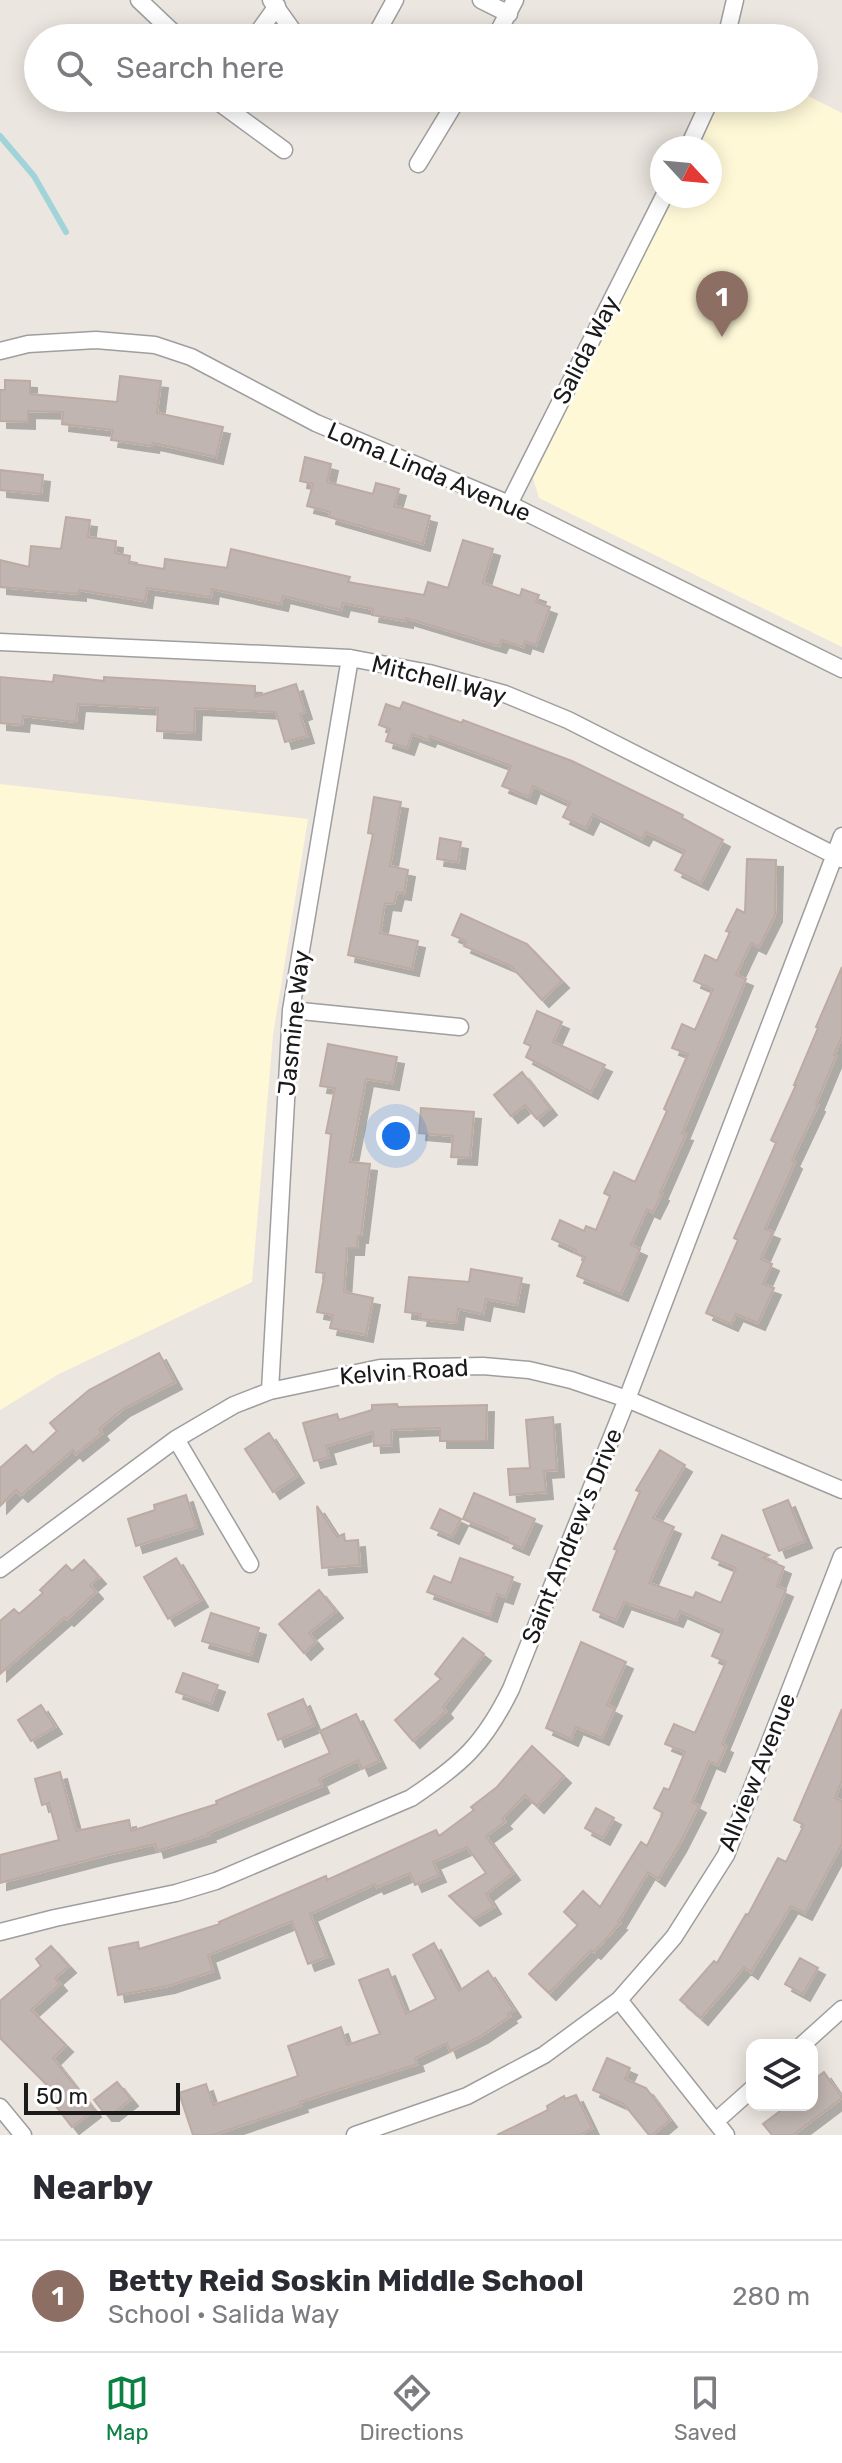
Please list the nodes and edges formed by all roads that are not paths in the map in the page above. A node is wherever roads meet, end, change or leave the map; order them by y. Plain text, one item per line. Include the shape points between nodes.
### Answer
1 (139, 0) edge
2 (395, 0) edge
3 (481, 0) edge
4 (735, 0) edge
5 (274, 3) edge
6 (512, 7) edge
7 (164, 24) edge
8 (262, 24) edge
9 (288, 24) edge
10 (382, 24) edge
11 (729, 24) edge
12 (232, 112) edge
13 (450, 112) edge
14 (705, 112) edge
15 (694, 136) edge
16 (284, 150) dead end
17 (418, 164) dead end
18 (658, 208) edge
19 (0, 351) edge
20 (509, 504) junction
21 (0, 642) edge
22 (350, 658) junction
23 (842, 669) edge
24 (842, 836) edge
25 (838, 857) edge
26 (291, 1010) junction
27 (460, 1027) dead end
28 (270, 1391) junction
29 (627, 1399) junction
30 (176, 1439) junction
31 (842, 1490) edge
32 (842, 1556) edge
33 (250, 1564) dead end
34 (0, 1569) edge
35 (0, 1932) edge
36 (619, 2000) junction
37 (842, 2009) edge
38 (809, 2039) edge
39 (746, 2097) edge
40 (0, 2107) edge
41 (721, 2128) edge
42 (23, 2135) edge
43 (355, 2135) edge

1 - 7 street
2 - 10 street
3 - 6 street
4 - 11 street
5 - 8 street
5 - 9 street
12 - 16 street
13 - 17 street
14 - 15 street
18 - 20 street, Salida Way
19 - 20 street, Loma Linda Avenue via 96,340 155,345 191,357 316,423
20 - 23 street, Loma Linda Avenue
21 - 22 street, Mitchell Way
22 - 25 street, Mitchell Way via 505,694 568,720
22 - 26 street, Jasmine Way
24 - 25 street, Saint Andrew's Drive
25 - 29 street, Saint Andrew's Drive
26 - 27 street
26 - 28 street, Jasmine Way
28 - 29 street, Kelvin Road via 380,1368 483,1366 529,1370
28 - 30 street, Kelvin Road
29 - 31 street, Kelvin Road
29 - 35 street, Saint Andrew's Drive via 495,1723 439,1780 411,1798 216,1881
30 - 33 street
30 - 34 street, Kelvin Road
32 - 36 street, Allview Avenue via 726,1855 674,1937
36 - 41 street
36 - 43 street, Allview Avenue via 544,2055 467,2096
37 - 38 street
39 - 41 street
40 - 42 street

